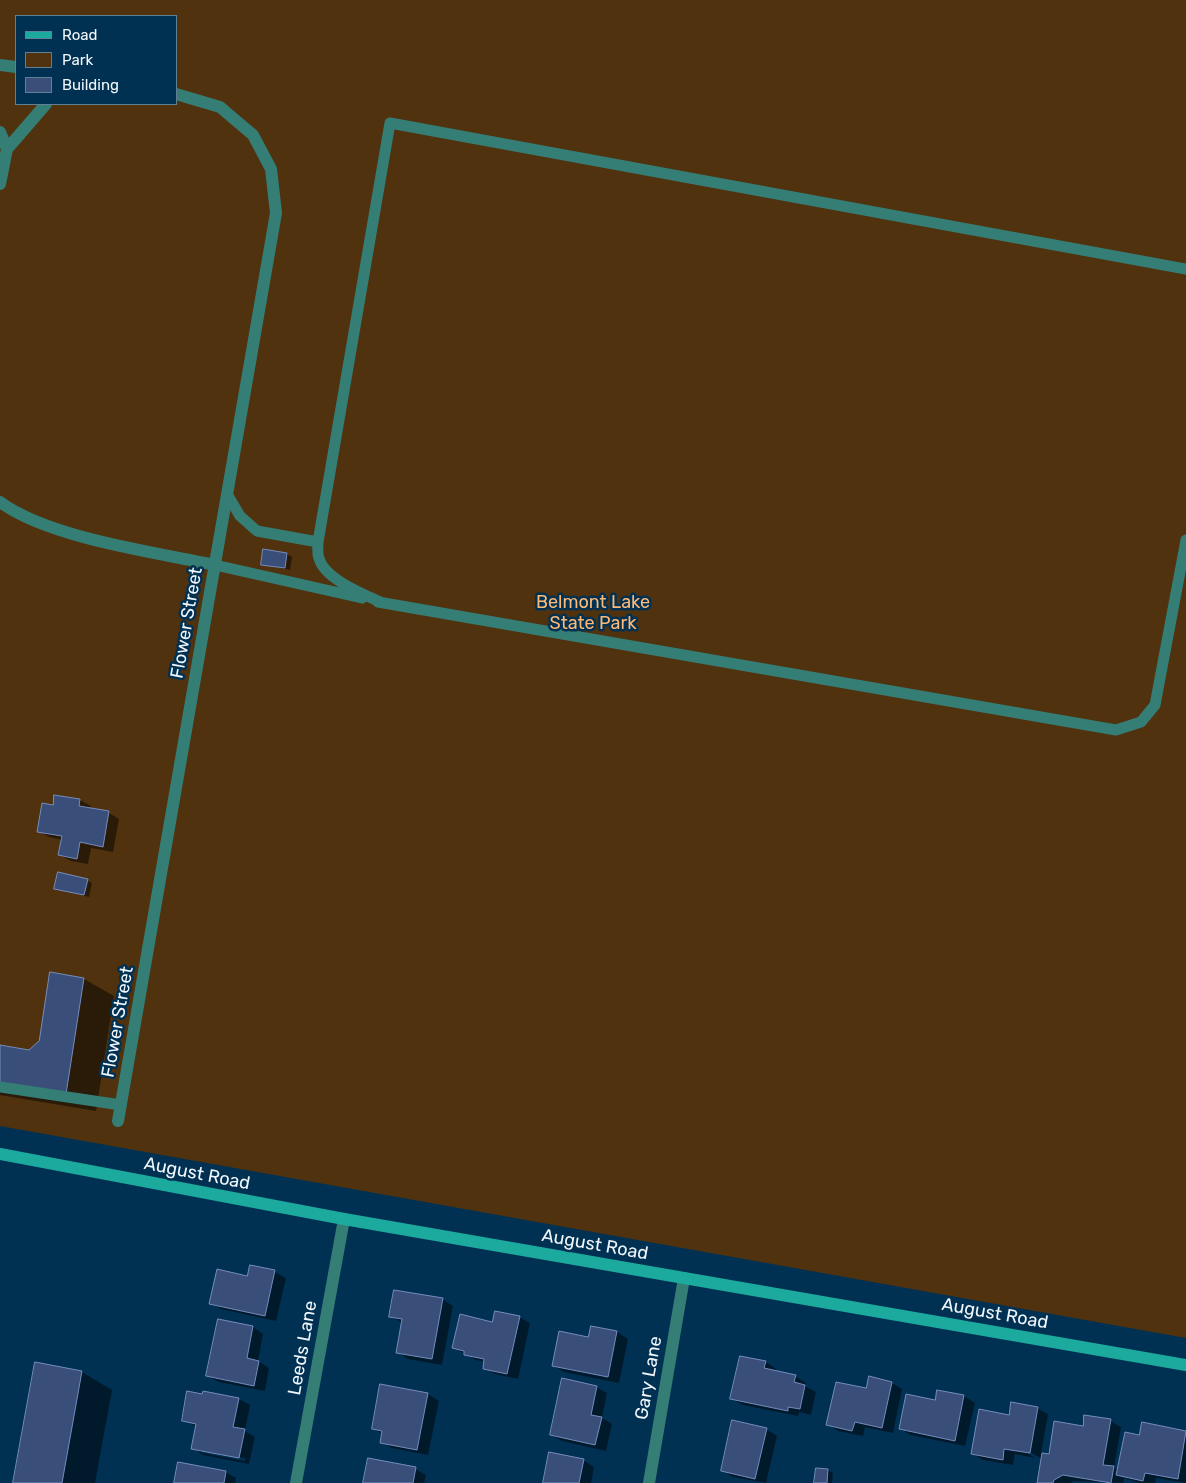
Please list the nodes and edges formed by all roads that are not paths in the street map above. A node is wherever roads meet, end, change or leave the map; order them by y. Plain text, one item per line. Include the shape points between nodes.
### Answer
1 (0, 65) edge
2 (15, 67) edge
3 (178, 95) edge
4 (45, 105) edge
5 (0, 132) edge
6 (6, 149) junction
7 (0, 184) edge
8 (1186, 269) edge
9 (227, 494) junction
10 (0, 502) edge
11 (1186, 540) edge
12 (318, 542) junction
13 (215, 565) junction
14 (383, 603) junction
15 (0, 1088) edge
16 (121, 1105) junction
17 (118, 1121) dead end
18 (0, 1154) edge
19 (344, 1219) junction
20 (684, 1278) junction
21 (1186, 1365) edge
22 (296, 1483) edge
23 (649, 1483) edge

1 - 2 street
3 - 9 street, Flower Street via 220,107 253,134 271,169 276,213
4 - 6 street
5 - 6 street
6 - 7 street
8 - 12 lane via 390,123
9 - 12 lane via 240,516 257,531
9 - 13 street, Flower Street
10 - 13 street via 24,516 68,532
11 - 14 lane via 1155,706 1141,722 1116,730
12 - 14 lane via 319,559 328,573
13 - 14 lane
13 - 16 street, Flower Street
15 - 16 lane
16 - 17 street, Flower Street
18 - 19 street, August Road
19 - 20 street, August Road
19 - 22 street, Leeds Lane
20 - 21 street, August Road
20 - 23 street, Gary Lane

